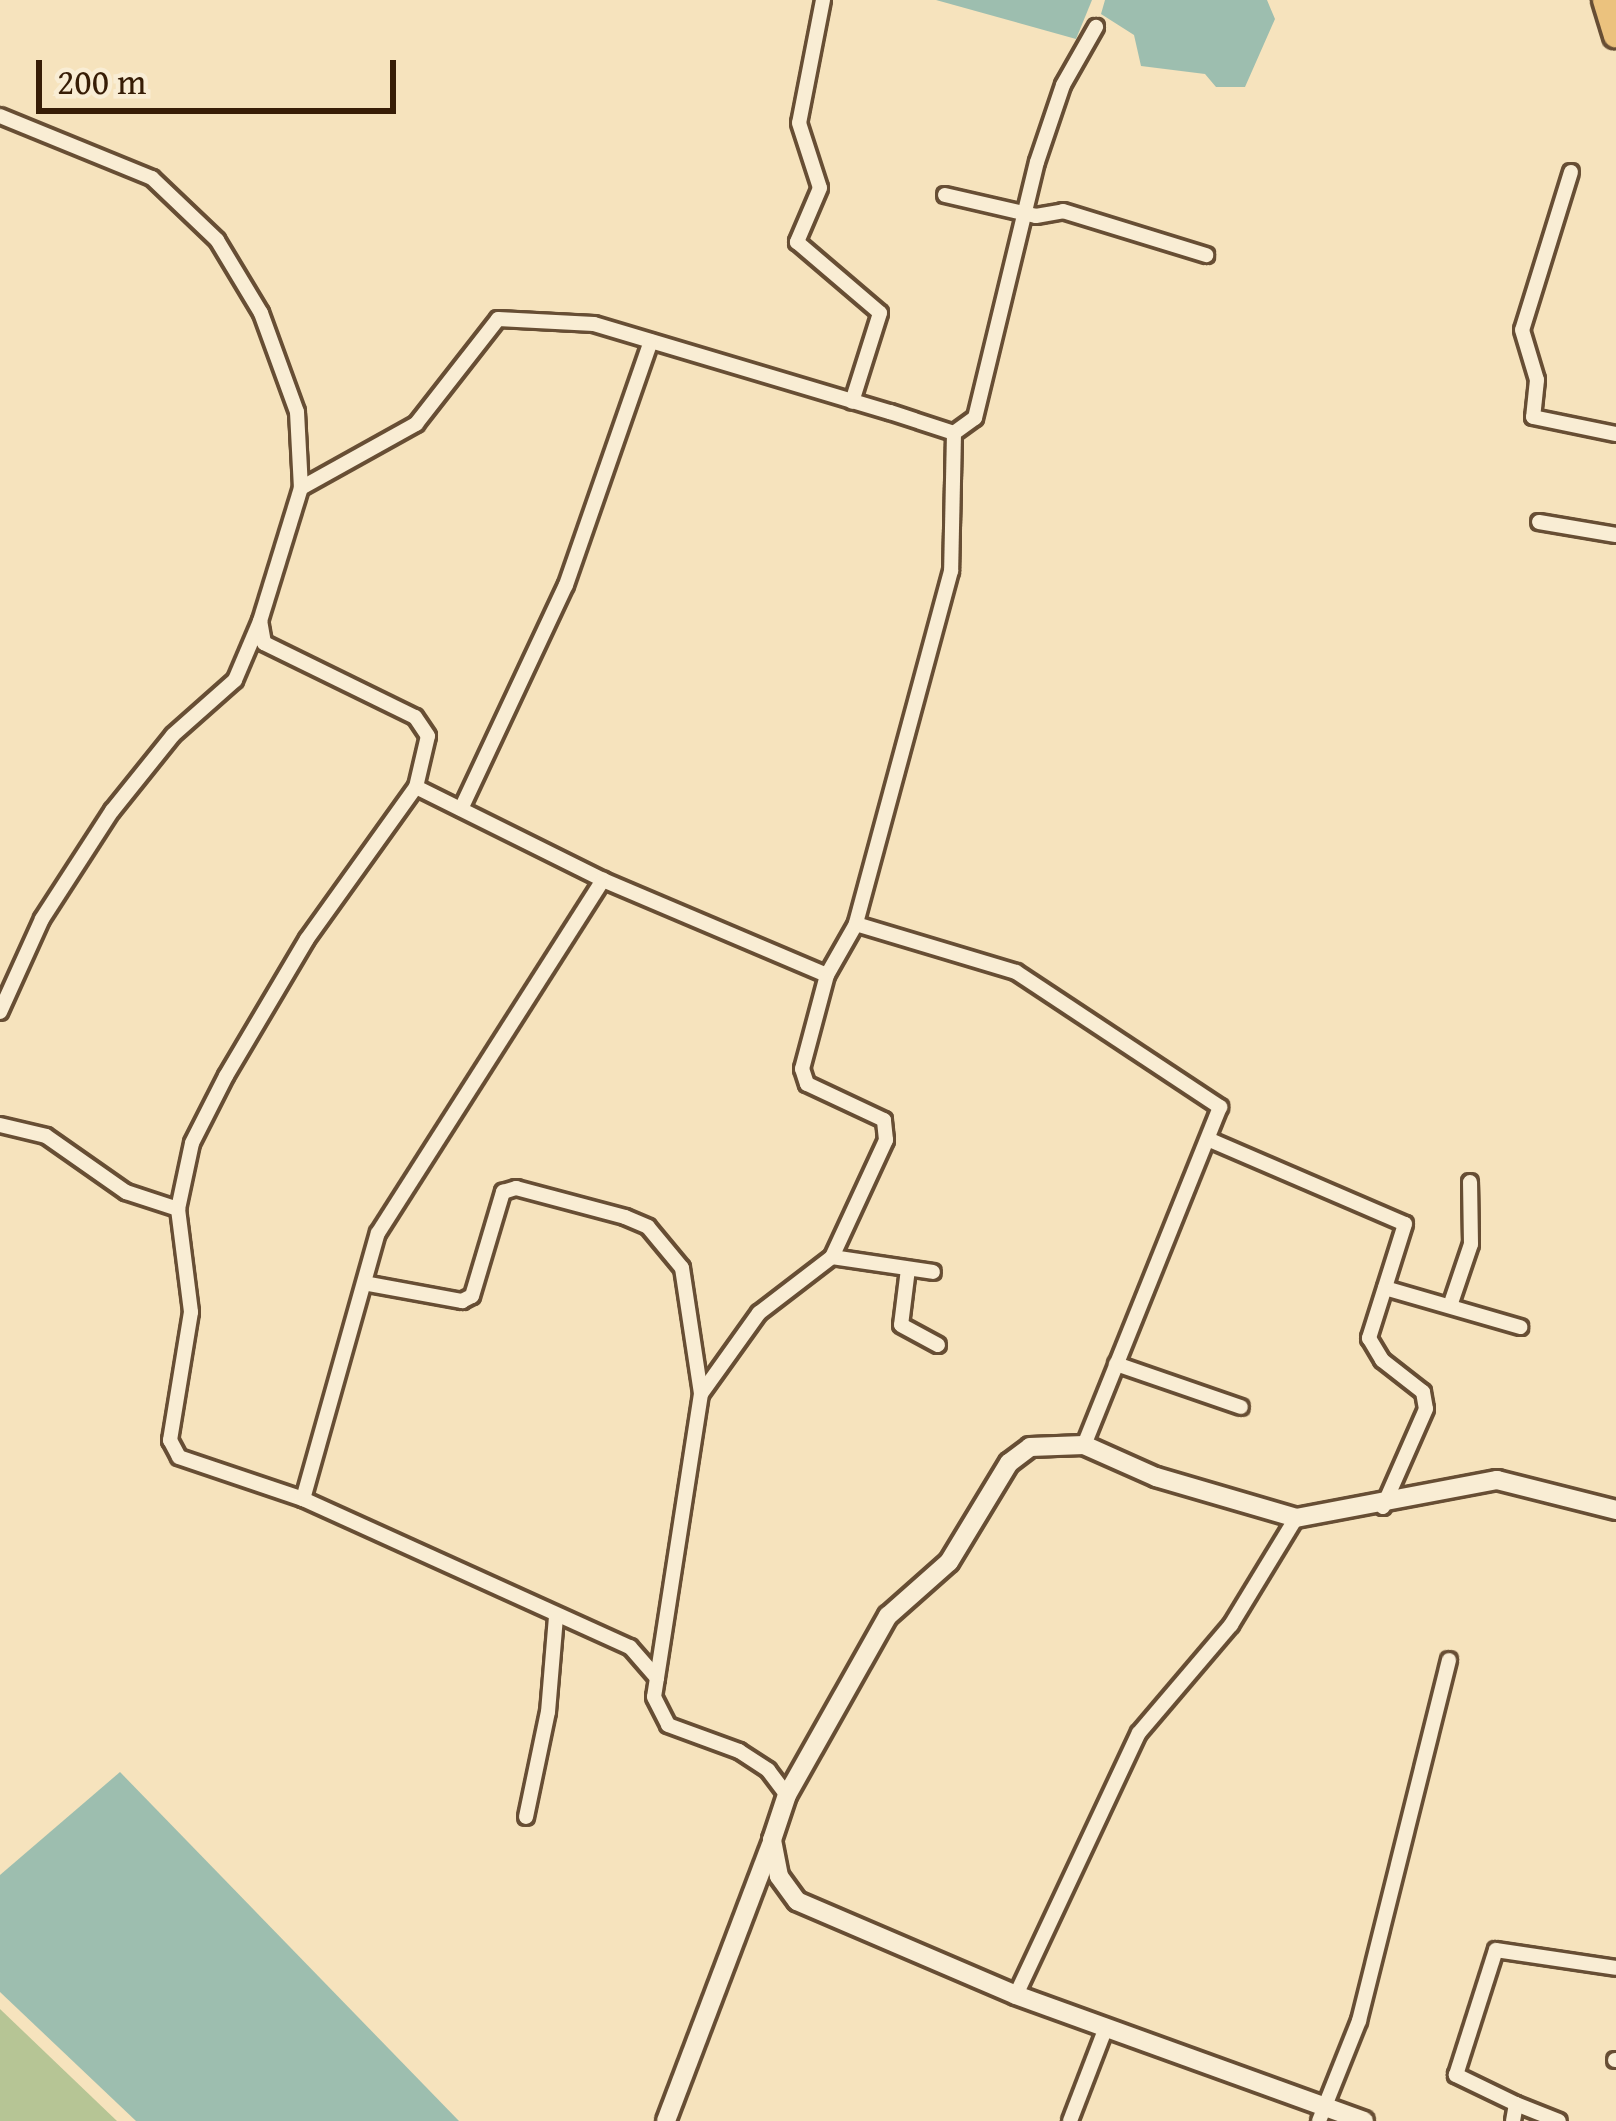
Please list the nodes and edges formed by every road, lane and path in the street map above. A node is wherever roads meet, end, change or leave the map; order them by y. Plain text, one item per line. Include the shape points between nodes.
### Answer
1 (823, 0) edge
2 (1605, 0) edge
3 (1096, 27) dead end
4 (1616, 35) edge
5 (0, 116) edge
6 (1571, 172) dead end
7 (946, 195) dead end
8 (1024, 210) junction
9 (1206, 255) dead end
10 (651, 340) junction
11 (852, 402) junction
12 (954, 433) junction
13 (1616, 434) edge
14 (302, 488) junction
15 (1539, 522) dead end
16 (1616, 535) edge
17 (260, 621) junction
18 (416, 787) junction
19 (461, 809) junction
20 (603, 880) junction
21 (856, 924) junction
22 (827, 975) junction
23 (0, 1012) edge
24 (0, 1125) edge
25 (1210, 1140) junction
26 (1470, 1182) dead end
27 (178, 1209) junction
28 (832, 1257) junction
29 (908, 1269) junction
30 (933, 1272) dead end
31 (368, 1284) junction
32 (1385, 1288) junction
33 (1450, 1306) junction
34 (1520, 1327) dead end
35 (938, 1345) dead end
36 (1116, 1364) junction
37 (701, 1394) junction
38 (1240, 1408) dead end
39 (1084, 1445) junction
40 (302, 1499) junction
41 (1383, 1507) junction
42 (1616, 1510) edge
43 (1296, 1518) junction
44 (556, 1616) junction
45 (1449, 1660) dead end
46 (657, 1678) junction
47 (787, 1795) junction
48 (526, 1817) dead end
49 (772, 1840) junction
50 (1616, 1968) edge
51 (1016, 1994) junction
52 (1106, 2027) junction
53 (1516, 2104) junction
54 (1323, 2113) edge
55 (666, 2121) edge
56 (1070, 2121) edge
57 (1364, 2121) edge
58 (1513, 2121) edge
59 (1559, 2121) edge

1 - 11 street via 800,123 820,188 797,242 880,313
2 - 4 highway
3 - 8 street via 1063,86
5 - 14 street via 152,178 217,240 261,313 297,412
6 - 13 street via 1522,330 1537,380 1533,416
7 - 8 street
8 - 9 street via 1049,217 1063,211
8 - 12 street via 975,418
10 - 11 street
10 - 14 street via 594,324 498,319 416,424
10 - 19 street via 566,585
11 - 12 street
12 - 21 street via 952,571
14 - 17 street
15 - 16 street
17 - 18 street via 264,643 415,717 428,736
17 - 23 street via 235,680 173,734 112,811 43,919
18 - 19 street
18 - 27 street via 307,939 226,1076 192,1143
19 - 20 street
20 - 22 street
20 - 31 street via 469,1097 406,1182 378,1233
21 - 22 street
21 - 25 street via 1016,972 1220,1107
22 - 28 street via 802,1069 807,1084 884,1120 886,1140
24 - 27 street via 46,1136 126,1192
25 - 32 street via 1405,1224
25 - 36 street
26 - 33 street via 1471,1244
27 - 40 street via 191,1312 170,1440 179,1457
28 - 29 street
28 - 37 street via 746,1326
29 - 30 street
29 - 35 street via 901,1325
31 - 37 street via 462,1301 472,1296 503,1192 516,1188 626,1217 648,1228 682,1268
31 - 40 street
32 - 33 street
32 - 41 street via 1369,1338 1382,1360 1424,1392 1426,1409
33 - 34 street
36 - 38 street
36 - 39 street
37 - 46 street
39 - 43 main road via 1156,1477
39 - 47 main road via 1039,1445 1015,1456 950,1562 888,1616
40 - 44 street
41 - 42 main road via 1497,1480
41 - 43 main road
43 - 51 street via 1231,1625 1139,1733
44 - 46 street via 630,1647
44 - 48 street via 548,1712
45 - 54 street via 1359,2021
46 - 47 street via 654,1697 668,1725 739,1751
47 - 49 main road
49 - 51 main road via 779,1876 797,1901
49 - 55 main road
50 - 53 street via 1496,1950 1456,2075
51 - 52 main road
52 - 54 main road
52 - 56 street
53 - 58 street
53 - 59 street
54 - 57 main road

